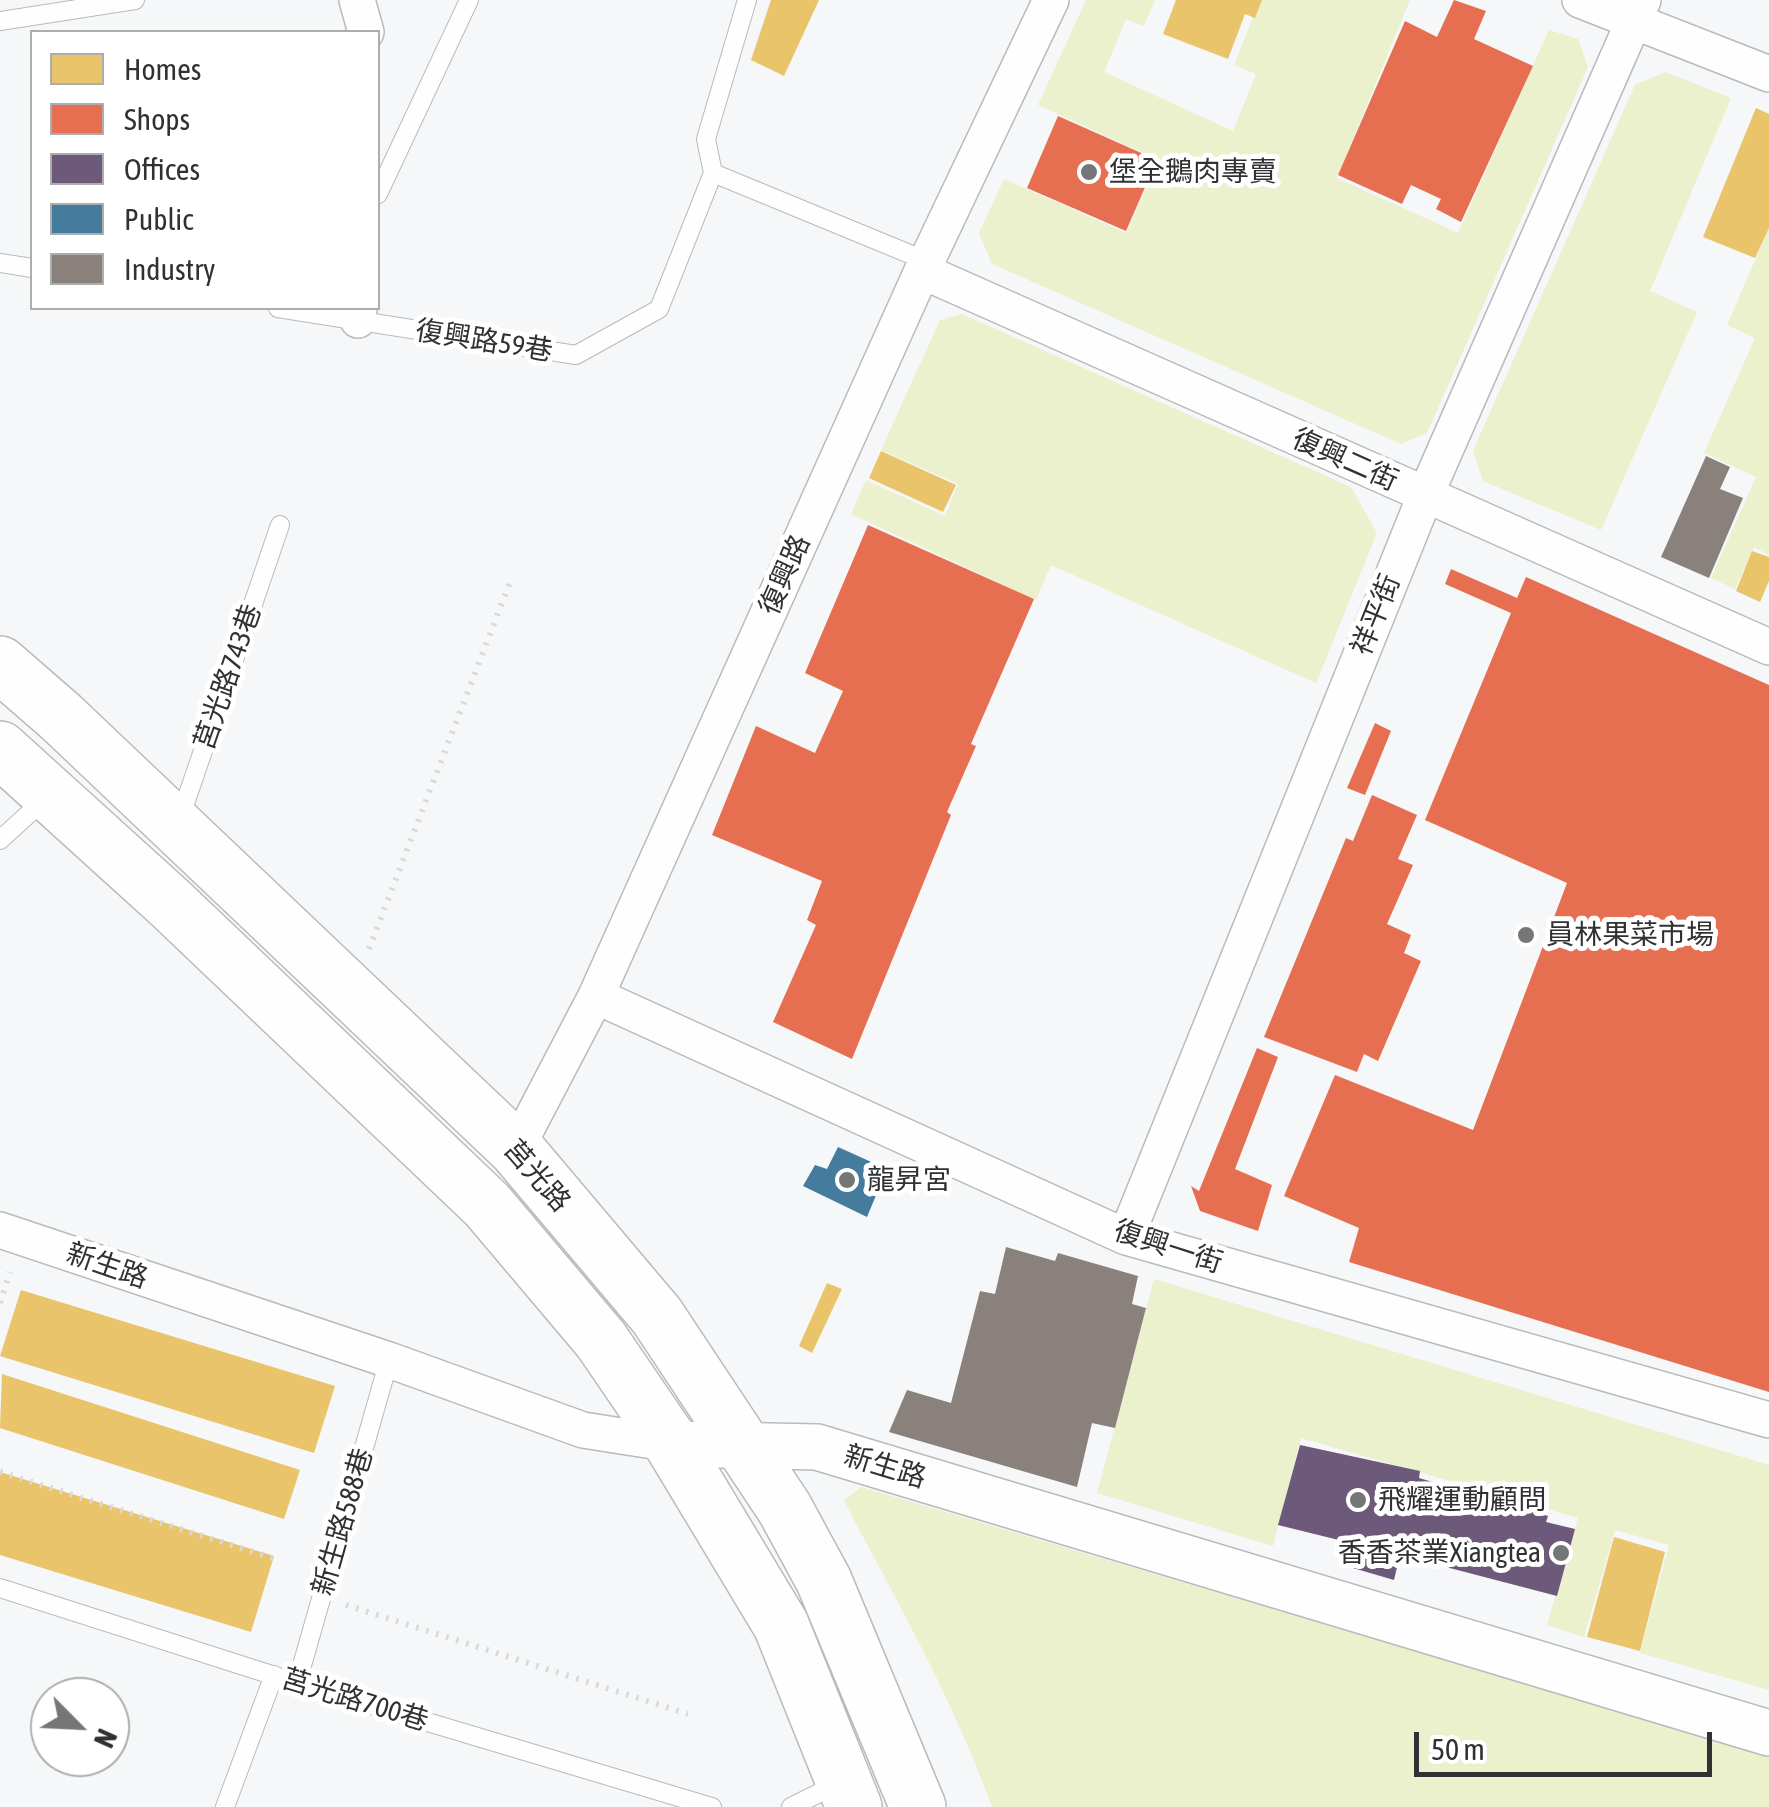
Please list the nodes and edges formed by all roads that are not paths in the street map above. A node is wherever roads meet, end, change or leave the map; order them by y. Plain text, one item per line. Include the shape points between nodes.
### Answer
1 (135, 0) edge
2 (357, 0) edge
3 (469, 0) edge
4 (747, 0) edge
5 (1051, 0) edge
6 (1580, 0) edge
7 (1639, 11) edge
8 (0, 22) edge
9 (365, 30) edge
10 (1769, 74) edge
11 (714, 173) junction
12 (380, 190) edge
13 (0, 263) edge
14 (925, 266) junction
15 (30, 268) edge
16 (305, 310) edge
17 (359, 314) edge
18 (1424, 496) junction
19 (280, 525) dead end
20 (1769, 647) edge
21 (0, 664) edge
22 (0, 749) edge
23 (50, 794) junction
24 (176, 829) junction
25 (0, 840) edge
26 (596, 996) junction
27 (516, 1149) junction
28 (0, 1230) edge
29 (1126, 1237) junction
30 (389, 1360) junction
31 (1769, 1420) edge
32 (742, 1443) junction
33 (672, 1444) junction
34 (0, 1588) edge
35 (274, 1675) junction
36 (297, 1683) junction
37 (1769, 1734) edge
38 (850, 1794) edge
39 (225, 1807) edge
40 (712, 1807) edge
41 (790, 1807) edge
42 (918, 1807) edge

1 - 8 lane
2 - 9 street
3 - 12 lane
4 - 11 lane via 706,138
5 - 14 street, 復興路
6 - 7 street
7 - 10 street
7 - 18 street, 祥平街
11 - 14 lane
11 - 17 lane, 復興路59巷 via 659,309 576,355
13 - 15 lane
14 - 18 street, 復興二街
14 - 26 street, 復興路
16 - 17 lane, 復興路59巷
18 - 20 street, 復興二街
18 - 29 street, 祥平街
19 - 24 lane, 莒光路743巷
21 - 24 main road, 莒光路
22 - 23 main road, 莒光路
23 - 25 lane
23 - 33 main road, 莒光路 via 487,1205 601,1340
24 - 27 main road, 莒光路
26 - 27 street, 復興路
26 - 29 street, 復興一街
27 - 32 main road, 莒光路 via 657,1316
28 - 30 street, 新生路
29 - 31 street, 復興一街
30 - 33 street, 新生路 via 582,1430
30 - 36 lane, 新生路588巷
32 - 33 street, 新生路
32 - 37 street, 新生路 via 817,1446
32 - 42 main road, 莒光路 via 824,1581
33 - 38 main road, 莒光路 via 781,1626
34 - 35 lane, 莒光路700巷
35 - 36 lane, 莒光路700巷
35 - 39 lane
36 - 40 lane, 莒光路700巷
38 - 41 lane

